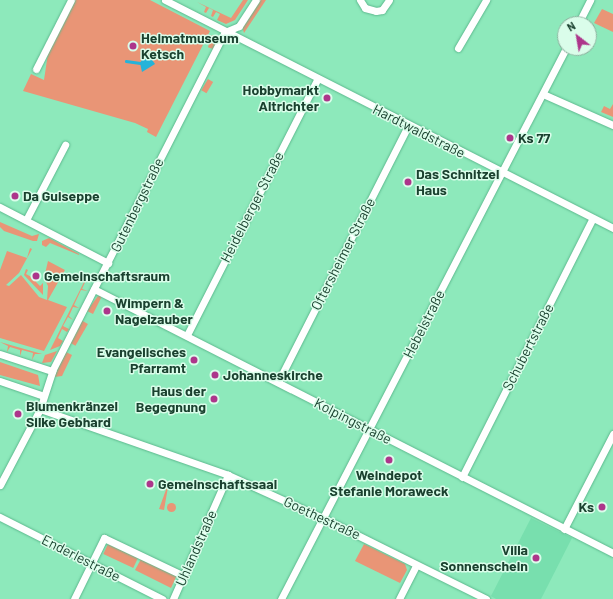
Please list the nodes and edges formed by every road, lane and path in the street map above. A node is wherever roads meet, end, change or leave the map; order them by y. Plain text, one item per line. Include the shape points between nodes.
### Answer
1 (71, 0) edge
2 (165, 0) edge
3 (256, 0) edge
4 (360, 0) edge
5 (389, 0) edge
6 (486, 0) edge
7 (590, 0) edge
8 (582, 16) edge
9 (225, 32) junction
10 (458, 48) dead end
11 (562, 56) edge
12 (36, 68) dead end
13 (318, 78) junction
14 (543, 94) junction
15 (613, 125) edge
16 (408, 126) junction
17 (65, 145) dead end
18 (502, 173) junction
19 (0, 207) edge
20 (594, 218) junction
21 (26, 220) junction
22 (613, 228) edge
23 (108, 262) junction
24 (94, 289) junction
25 (187, 335) junction
26 (0, 354) edge
27 (52, 371) junction
28 (0, 381) edge
29 (278, 382) junction
30 (44, 396) junction
31 (40, 409) junction
32 (370, 430) junction
33 (613, 434) edge
34 (228, 475) junction
35 (462, 477) junction
36 (0, 485) edge
37 (0, 517) edge
38 (323, 518) junction
39 (564, 529) junction
40 (613, 553) edge
41 (92, 564) junction
42 (416, 565) junction
43 (184, 576) junction
44 (74, 599) edge
45 (162, 599) edge
46 (173, 599) edge
47 (281, 599) edge
48 (399, 599) edge
49 (486, 599) edge

1 - 12 street
2 - 9 street, Hardtwaldstraße
3 - 9 street via 239,26
4 - 5 street via 365,8 376,11 382,10
6 - 10 street
7 - 8 street
9 - 13 street, Hardtwaldstraße
9 - 23 street, Gutenbergstraße
11 - 14 street, Hebelstraße
13 - 16 street, Hardtwaldstraße
13 - 25 street, Heidelberger Straße
14 - 15 street
14 - 18 street, Hebelstraße
16 - 18 street, Hardtwaldstraße
16 - 29 street, Oftersheimer Straße
17 - 21 street
18 - 20 street, Hardtwaldstraße
18 - 32 street, Hebelstraße
19 - 21 street
20 - 22 street, Hardtwaldstraße
20 - 35 street, Schubertstraße
21 - 23 street
23 - 24 street, Gutenbergstraße
24 - 25 street, Kolpingstraße
24 - 27 street, Gutenbergstraße
25 - 29 street, Kolpingstraße
26 - 27 street
27 - 30 street, Gutenbergstraße
28 - 30 street
29 - 32 street, Kolpingstraße
30 - 31 street, Gutenbergstraße
31 - 34 street, Goethestraße
31 - 36 street, Gutenbergstraße
32 - 35 street, Kolpingstraße
32 - 38 street, Hebelstraße
33 - 39 street
34 - 38 street, Goethestraße
34 - 43 street, Uhlandstraße
35 - 39 street, Kolpingstraße
37 - 41 street, Enderlestraße
38 - 42 street, Goethestraße
38 - 47 street, Hebelstraße
39 - 40 street, Kolpingstraße
41 - 43 street via 104,538
41 - 44 street
41 - 45 street, Enderlestraße
42 - 48 street
42 - 49 street, Goethestraße
43 - 46 street, Uhlandstraße

